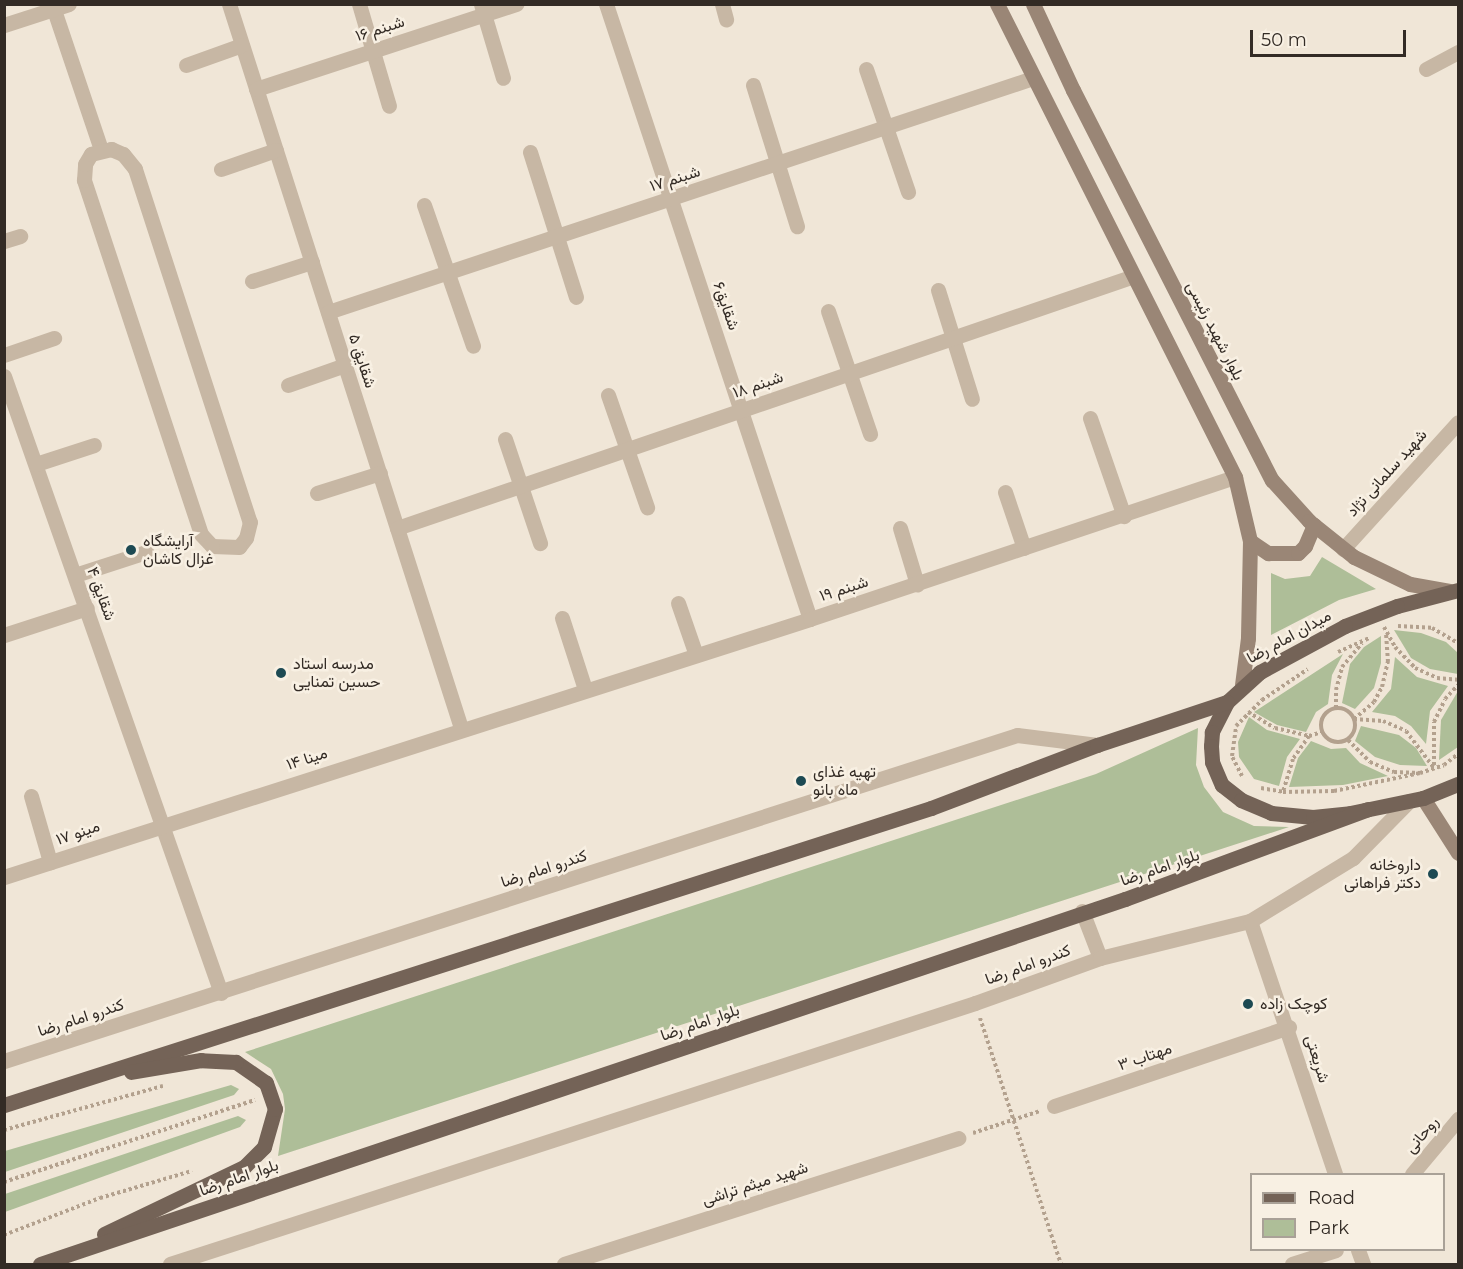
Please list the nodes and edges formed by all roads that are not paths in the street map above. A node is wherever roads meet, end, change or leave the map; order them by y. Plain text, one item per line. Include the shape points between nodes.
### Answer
1 (69, 4) edge
2 (229, 4) edge
3 (359, 4) edge
4 (516, 4) edge
5 (606, 4) edge
6 (997, 4) edge
7 (1033, 4) edge
8 (53, 7) edge
9 (482, 10) edge
10 (4, 25) edge
11 (242, 45) junction
12 (373, 51) junction
13 (1458, 52) edge
14 (186, 65) dead end
15 (866, 69) dead end
16 (1426, 69) dead end
17 (503, 78) dead end
18 (1033, 78) junction
19 (753, 86) dead end
20 (256, 89) junction
21 (389, 106) dead end
22 (886, 127) junction
23 (101, 150) junction
24 (276, 150) junction
25 (530, 152) dead end
26 (778, 163) junction
27 (220, 169) dead end
28 (908, 192) dead end
29 (670, 200) junction
30 (424, 205) dead end
31 (797, 226) dead end
32 (20, 236) dead end
33 (557, 237) junction
34 (4, 241) edge
35 (312, 262) junction
36 (447, 273) junction
37 (1131, 276) junction
38 (252, 281) dead end
39 (938, 290) dead end
40 (576, 297) dead end
41 (828, 311) dead end
42 (328, 312) junction
43 (54, 338) dead end
44 (952, 338) junction
45 (473, 346) dead end
46 (4, 355) edge
47 (345, 365) junction
48 (848, 374) junction
49 (4, 376) edge
50 (288, 385) dead end
51 (608, 395) dead end
52 (972, 399) dead end
53 (9, 403) edge
54 (742, 409) junction
55 (1090, 418) dead end
56 (1458, 422) edge
57 (870, 435) dead end
58 (505, 439) dead end
59 (94, 445) dead end
60 (625, 449) junction
61 (36, 464) junction
62 (380, 474) junction
63 (1235, 477) junction
64 (519, 486) junction
65 (1005, 492) dead end
66 (317, 493) dead end
67 (647, 507) dead end
68 (1124, 516) junction
69 (1314, 525) junction
70 (397, 528) junction
71 (900, 528) dead end
72 (1250, 541) junction
73 (540, 543) dead end
74 (1024, 548) junction
75 (1343, 549) junction
76 (146, 552) dead end
77 (75, 575) junction
78 (917, 584) junction
79 (1454, 591) edge
80 (678, 603) dead end
81 (87, 608) junction
82 (562, 618) dead end
83 (810, 619) junction
84 (4, 635) edge
85 (696, 655) junction
86 (1242, 685) junction
87 (585, 689) junction
88 (1227, 702) junction
89 (461, 728) junction
90 (1097, 745) junction
91 (1458, 784) edge
92 (31, 796) dead end
93 (1416, 799) junction
94 (1368, 809) junction
95 (164, 823) junction
96 (1458, 854) edge
97 (50, 862) junction
98 (4, 878) edge
99 (1082, 911) junction
100 (1250, 921) junction
101 (1100, 958) junction
102 (222, 993) junction
103 (1289, 1027) junction
104 (4, 1061) edge
105 (76, 1082) junction
106 (4, 1105) edge
107 (1054, 1106) road end
108 (1458, 1119) edge
109 (958, 1138) road end
110 (1335, 1173) edge
111 (1413, 1173) edge
112 (1333, 1251) edge
113 (599, 1259) edge
114 (39, 1264) edge
115 (170, 1264) edge
116 (564, 1264) edge
117 (1292, 1264) edge

1 - 8 street
2 - 11 street, شقایق ۵
3 - 12 street
4 - 9 street, شبنم ۱۶
5 - 29 street, شقایق۶
6 - 18 main road
7 - 69 main road, بلوار شهید رئیسی via 1262,465 1286,498
8 - 10 street
8 - 23 street
9 - 12 street, شبنم ۱۶
9 - 17 street
11 - 14 street
11 - 20 street, شقایق ۵
12 - 20 street, شبنم ۱۶
12 - 21 street
13 - 16 street
15 - 22 street
18 - 22 street, شبنم ۱۷
18 - 37 main road
19 - 26 street
20 - 24 street, شقایق ۵
22 - 26 street, شبنم ۱۷
22 - 28 street
23 - 23 street via 85,164 84,180 201,534 212,546 239,547 250,522 135,169 123,154
24 - 27 street
24 - 35 street, شقایق ۵
25 - 33 street
26 - 29 street, شبنم ۱۷
26 - 31 street
29 - 33 street, شبنم ۱۷
29 - 54 street, شقایق۶
30 - 36 street
32 - 34 street
33 - 36 street, شبنم ۱۷
33 - 40 street
35 - 38 street
35 - 42 street, شقایق ۵
36 - 42 street, شبنم ۱۷
36 - 45 street
37 - 44 street, شبنم ۱۸
37 - 63 main road
39 - 44 street
41 - 48 street
42 - 47 street, شقایق ۵
43 - 46 street
44 - 48 street, شبنم ۱۸
44 - 52 street
47 - 50 street
47 - 62 street, شقایق ۵
48 - 54 street, شبنم ۱۸
48 - 57 street
49 - 53 street, شقایق ۴
51 - 60 street
53 - 61 street, شقایق ۴
54 - 60 street, شبنم ۱۸
54 - 83 street, شقایق۶
55 - 68 street
56 - 75 street, شهید سلمانی نژاد
58 - 64 street
59 - 61 street
60 - 64 street, شبنم ۱۸
60 - 67 street
61 - 77 street, شقایق ۴
62 - 66 street
62 - 70 street, شقایق ۵
63 - 68 street, شبنم ۱۹
63 - 72 main road
64 - 70 street, شبنم ۱۸
64 - 73 street
65 - 74 street
68 - 74 street, شبنم ۱۹
69 - 72 main road via 1298,553 1268,554
69 - 75 main road, بلوار شهید رئیسی
70 - 89 street, شقایق ۵
71 - 78 street
72 - 86 main road via 1248,638
74 - 78 street, شبنم ۱۹
75 - 79 main road, بلوار شهید رئیسی via 1410,584
76 - 77 street
77 - 81 street, شقایق ۴
78 - 83 street, شبنم ۱۹
79 - 86 main road, میدان امام رضا via 1345,626 1302,647
80 - 85 street
81 - 84 street
81 - 95 street, شقایق ۴
82 - 87 street
83 - 85 street, شبنم ۱۹
85 - 87 street, شبنم ۱۹
86 - 88 main road, میدان امام رضا
87 - 89 street, شبنم ۱۹
88 - 90 main road
88 - 94 main road, میدان امام رضا via 1212,732 1211,746 1216,775 1231,793 1256,808 1293,816
89 - 95 street, مینا ۱۴
90 - 102 street, کندرو امام رضا via 1017,735
90 - 105 main road via 931,808
91 - 93 main road, میدان امام رضا
92 - 97 street
93 - 94 main road, میدان امام رضا
93 - 96 main road
93 - 100 street, کندرو امام رضا via 1353,858
94 - 99 main road, بلوار امام رضا via 1237,860
95 - 97 street, مینو ۱۷
95 - 102 street, شقایق ۴
97 - 98 street, مینو ۱۷
99 - 101 street
99 - 114 main road, بلوار امام رضا
100 - 101 street, کندرو امام رضا
100 - 103 street, شریعتی
101 - 115 street, کندرو امام رضا via 975,1003
102 - 104 street, کندرو امام رضا
103 - 107 street, مهتاب ۳
103 - 110 street, شریعتی
105 - 106 main road
105 - 114 main road via 220,1059 236,1062 258,1074 273,1093 275,1110 264,1147 244,1167
108 - 111 street, روحانی
109 - 113 street, شهید میثم تراشی
112 - 117 street
113 - 116 street, شهید میثم تراشی

